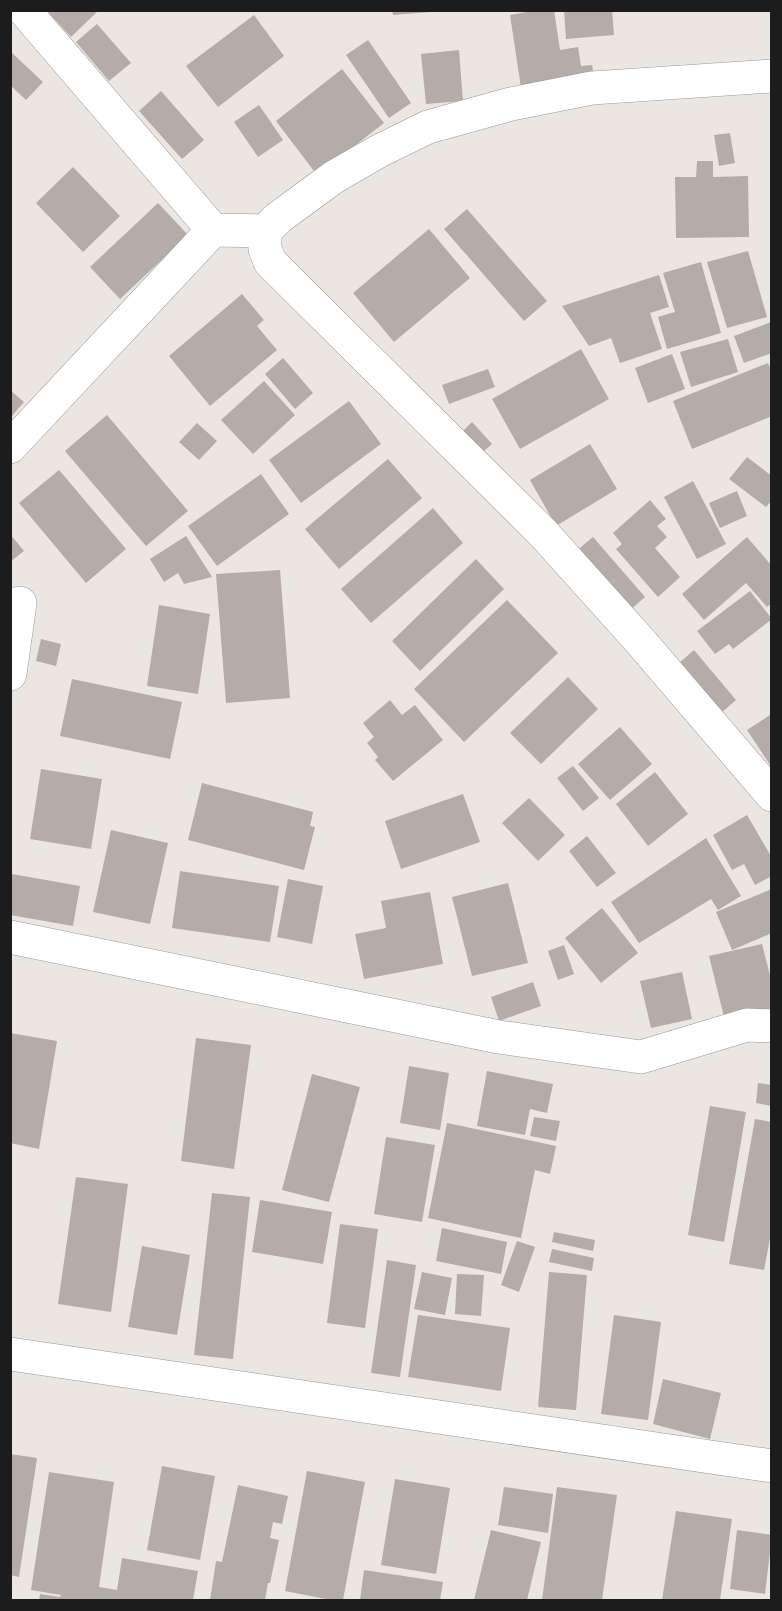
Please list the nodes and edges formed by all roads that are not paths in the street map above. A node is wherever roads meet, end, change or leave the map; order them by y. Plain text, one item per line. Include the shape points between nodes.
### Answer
1 (24, 10) edge
2 (771, 76) edge
3 (213, 230) junction
4 (265, 231) junction
5 (10, 447) edge
6 (20, 603) dead end
7 (10, 674) edge
8 (771, 795) edge
9 (10, 937) edge
10 (771, 1026) edge
11 (10, 1354) edge
12 (771, 1466) edge

1 - 3 street
2 - 4 street via 592,88 511,104 428,127 334,177
3 - 4 street
3 - 5 street
4 - 8 street via 270,262 543,533
6 - 7 street
9 - 10 street via 499,1036 641,1057 747,1025
11 - 12 street

